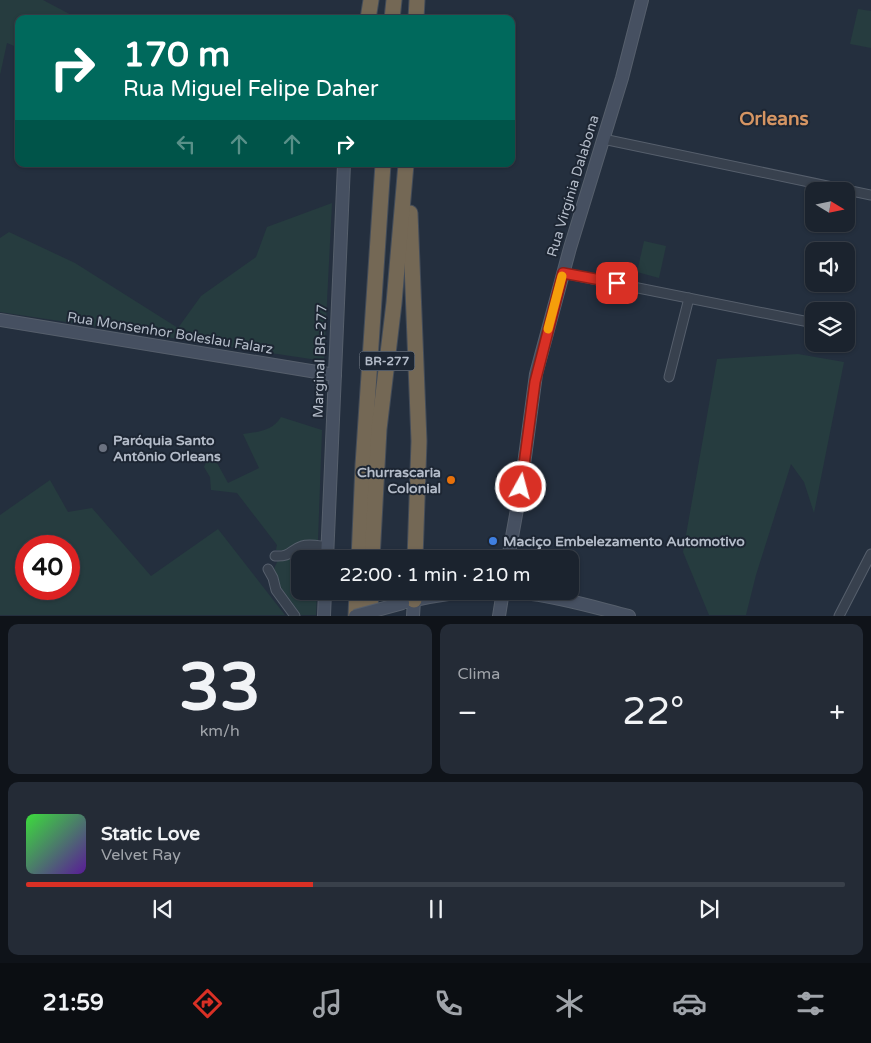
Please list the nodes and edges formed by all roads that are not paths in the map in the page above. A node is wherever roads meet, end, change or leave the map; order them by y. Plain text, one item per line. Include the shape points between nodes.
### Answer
1 (371, 0) edge
2 (394, 0) edge
3 (417, 0) edge
4 (642, 0) edge
5 (369, 15) edge
6 (392, 15) edge
7 (416, 15) edge
8 (603, 139) junction
9 (344, 167) edge
10 (383, 167) edge
11 (406, 167) edge
12 (406, 167) edge
13 (871, 195) edge
14 (563, 273) junction
15 (689, 298) junction
16 (0, 320) edge
17 (805, 320) edge
18 (335, 375) junction
19 (669, 377) dead end
20 (295, 550) edge
21 (322, 550) edge
22 (327, 550) edge
23 (359, 550) edge
24 (372, 550) edge
25 (415, 550) edge
26 (510, 550) edge
27 (291, 552) edge
28 (871, 554) edge
29 (274, 556) dead end
30 (268, 569) dead end
31 (325, 600) edge
32 (357, 600) edge
33 (370, 600) edge
34 (501, 600) edge
35 (562, 600) edge
36 (411, 602) edge
37 (295, 616) edge
38 (324, 616) edge
39 (356, 616) edge
40 (370, 616) edge
41 (498, 616) edge
42 (629, 616) edge
43 (839, 616) edge

1 - 5 highway
2 - 6 highway
3 - 7 highway
4 - 8 street, Rua Virgínia Dalabona
8 - 13 street
8 - 14 street, Rua Virgínia Dalabona
9 - 18 street, Marginal BR-277
10 - 23 highway, BR-277
11 - 24 highway, BR-277 via 379,429
12 - 25 highway via 419,413
14 - 15 street
14 - 26 street, Rua Virgínia Dalabona via 535,382
15 - 17 street
15 - 19 street
16 - 18 street, Rua Monsenhor Boleslau Falarz
18 - 22 street, Marginal BR-277
20 - 21 street via 314,545
27 - 29 street
28 - 43 street
30 - 37 street via 276,590
31 - 38 street
32 - 39 highway
33 - 40 highway
34 - 41 street
35 - 42 street
36 - 39 street, bridge

